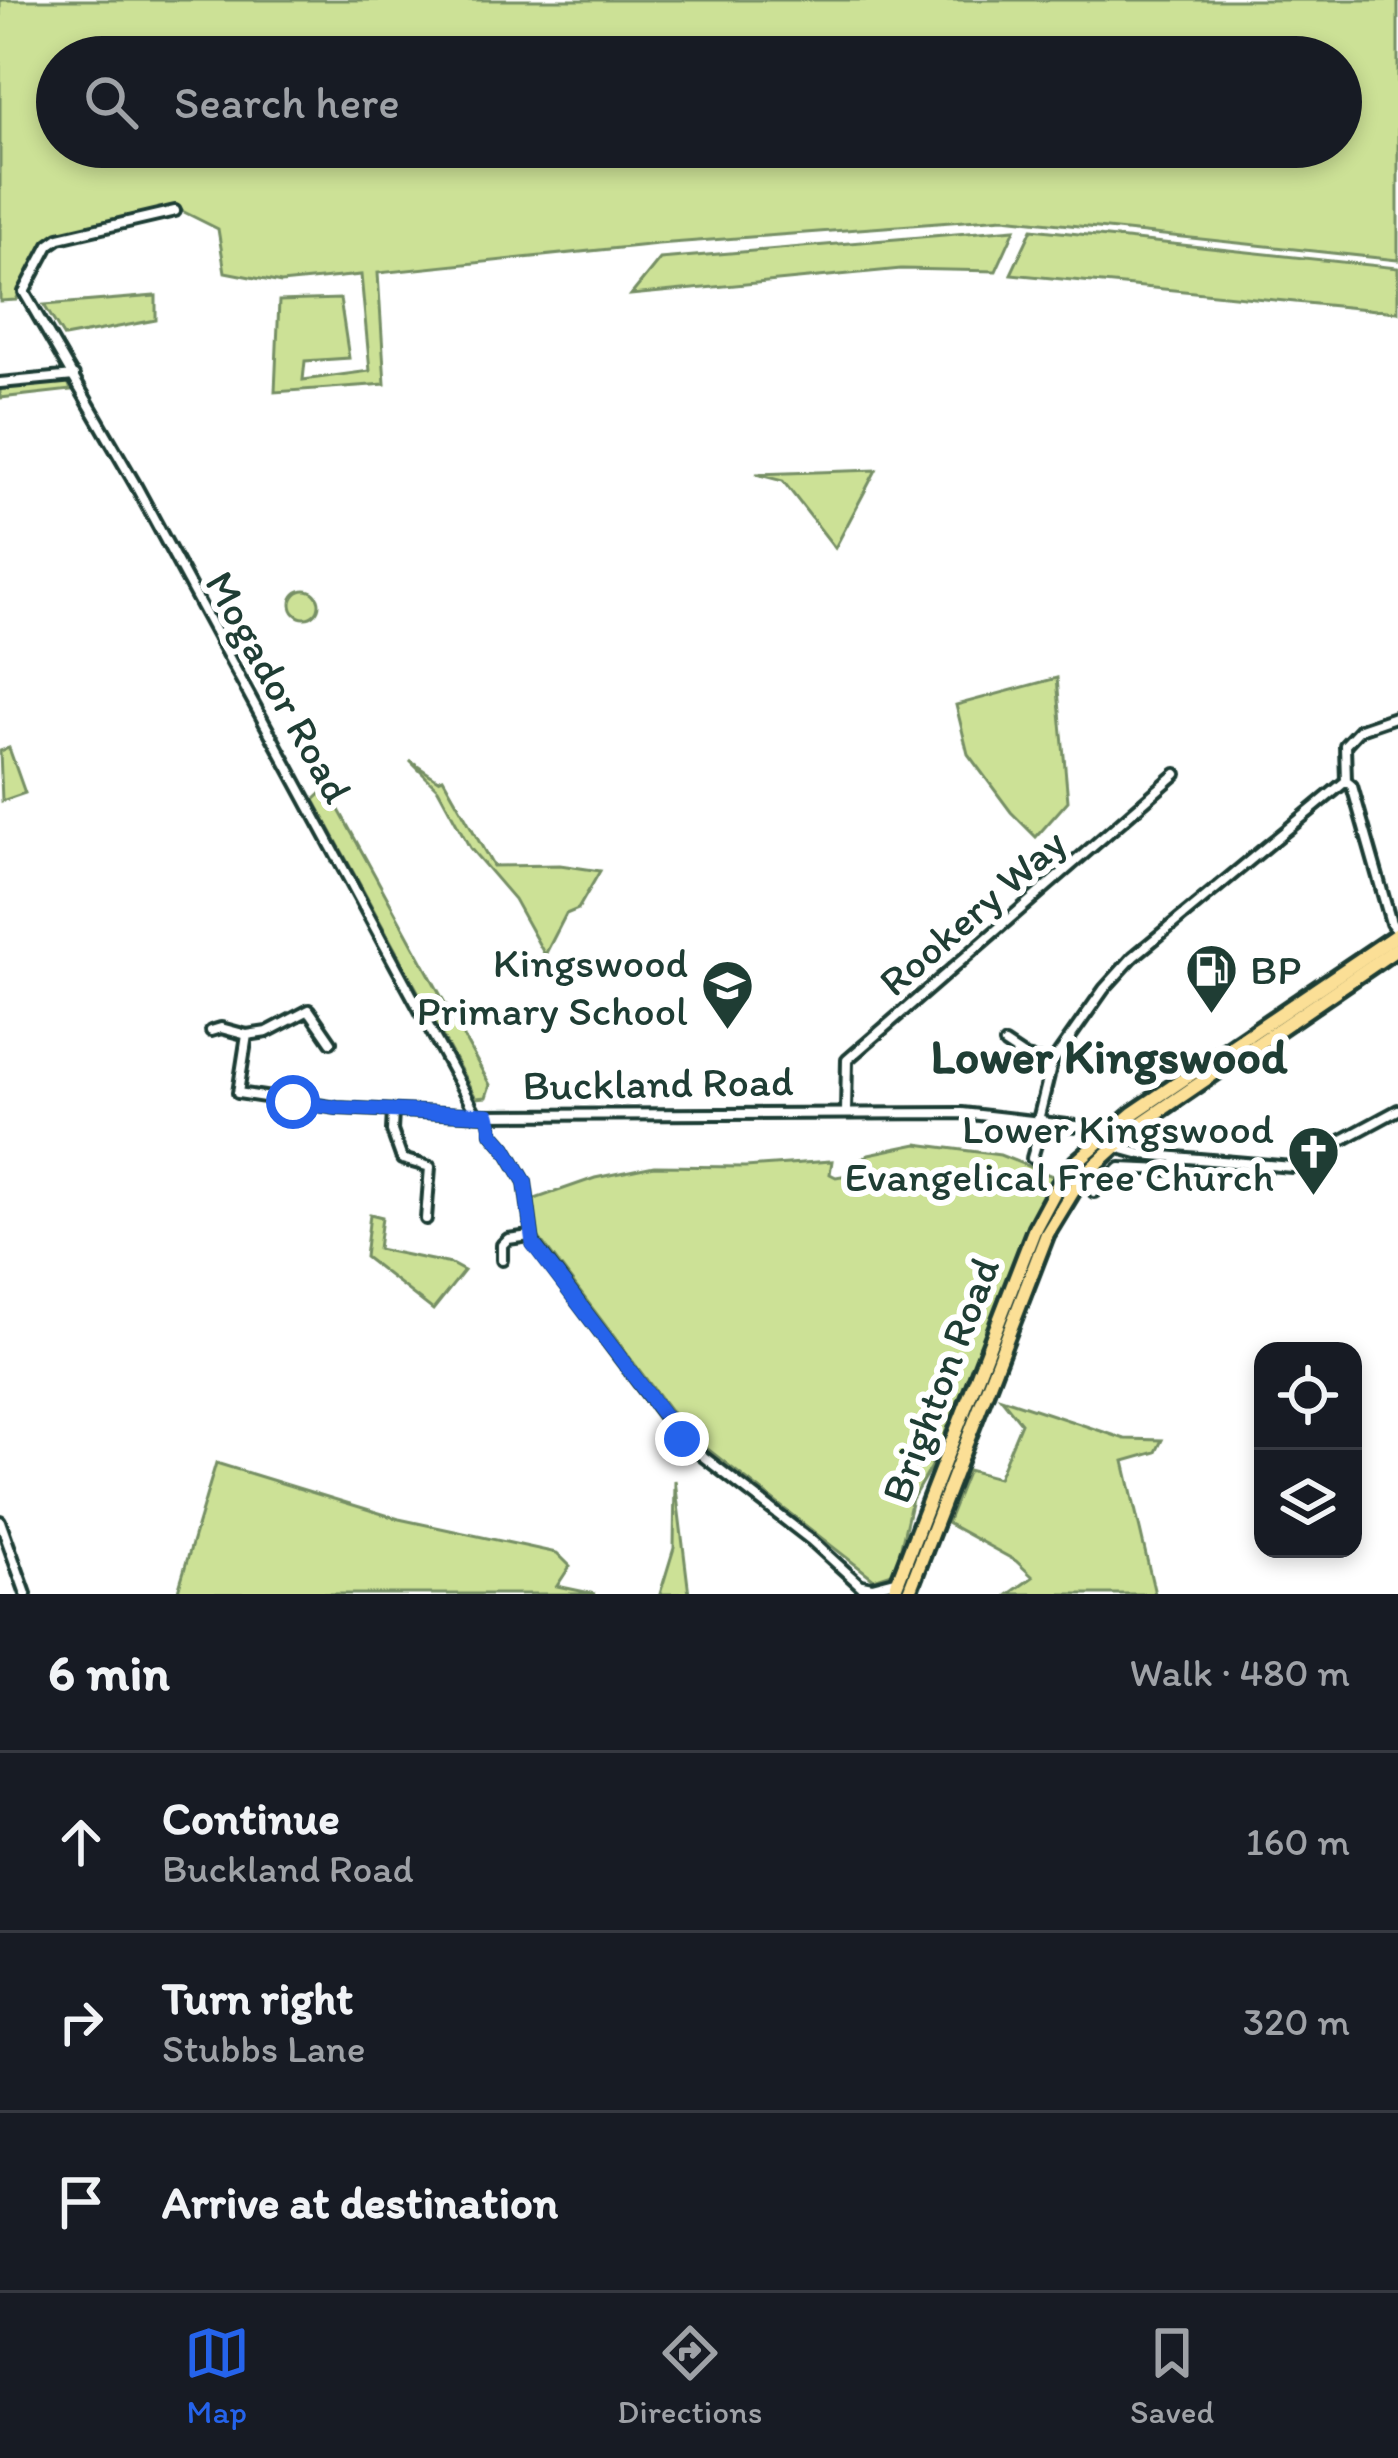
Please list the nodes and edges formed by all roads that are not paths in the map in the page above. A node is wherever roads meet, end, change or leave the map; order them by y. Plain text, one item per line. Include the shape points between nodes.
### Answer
1 (175, 211) dead end
2 (74, 376) junction
3 (0, 383) edge
4 (1398, 716) edge
5 (1176, 774) dead end
6 (1346, 782) junction
7 (1398, 933) edge
8 (1398, 948) edge
9 (211, 1031) dead end
10 (248, 1035) junction
11 (332, 1042) dead end
12 (1004, 1044) dead end
13 (1052, 1063) junction
14 (1398, 1110) edge
15 (393, 1111) junction
16 (846, 1112) junction
17 (476, 1114) junction
18 (488, 1115) junction
19 (1041, 1120) junction
20 (1139, 1125) junction
21 (1106, 1143) junction
22 (1141, 1154) junction
23 (1182, 1158) junction
24 (1032, 1159) dead end
25 (1094, 1192) dead end
26 (425, 1219) dead end
27 (530, 1237) junction
28 (502, 1260) dead end
29 (0, 1521) edge
30 (860, 1585) junction
31 (896, 1587) edge
32 (26, 1594) edge
33 (870, 1594) edge
34 (908, 1594) edge

1 - 2 street, Mogador Road via 49,244 25,292
2 - 3 street
2 - 17 street, Mogador Road
4 - 6 street via 1360,729 1346,745
5 - 16 street, Rookery Way via 847,1060
6 - 7 street
6 - 13 street via 1133,957
7 - 21 highway, Brighton Road
8 - 20 highway, Brighton Road
9 - 10 street
10 - 11 street via 309,1010
10 - 15 street, Buckland Road via 238,1093
12 - 13 street
13 - 19 street
14 - 23 street via 1292,1167
15 - 17 street, Buckland Road
15 - 26 street via 402,1160 430,1168
16 - 18 street, Buckland Road
16 - 19 street, Buckland Road
17 - 18 street, Buckland Road
18 - 27 street via 525,1182
19 - 21 street, Buckland Road via 1096,1131
19 - 24 street
20 - 21 highway, Brighton Road
20 - 22 street
21 - 22 street, Buckland Road
21 - 31 highway, Brighton Road via 1057,1187 1035,1228
21 - 34 highway, Brighton Road via 1048,1234
22 - 23 street, Buckland Road
23 - 25 street via 1167,1170 1120,1168
27 - 28 street via 508,1239
27 - 30 street via 682,1439
29 - 32 street
30 - 31 street
30 - 33 street

